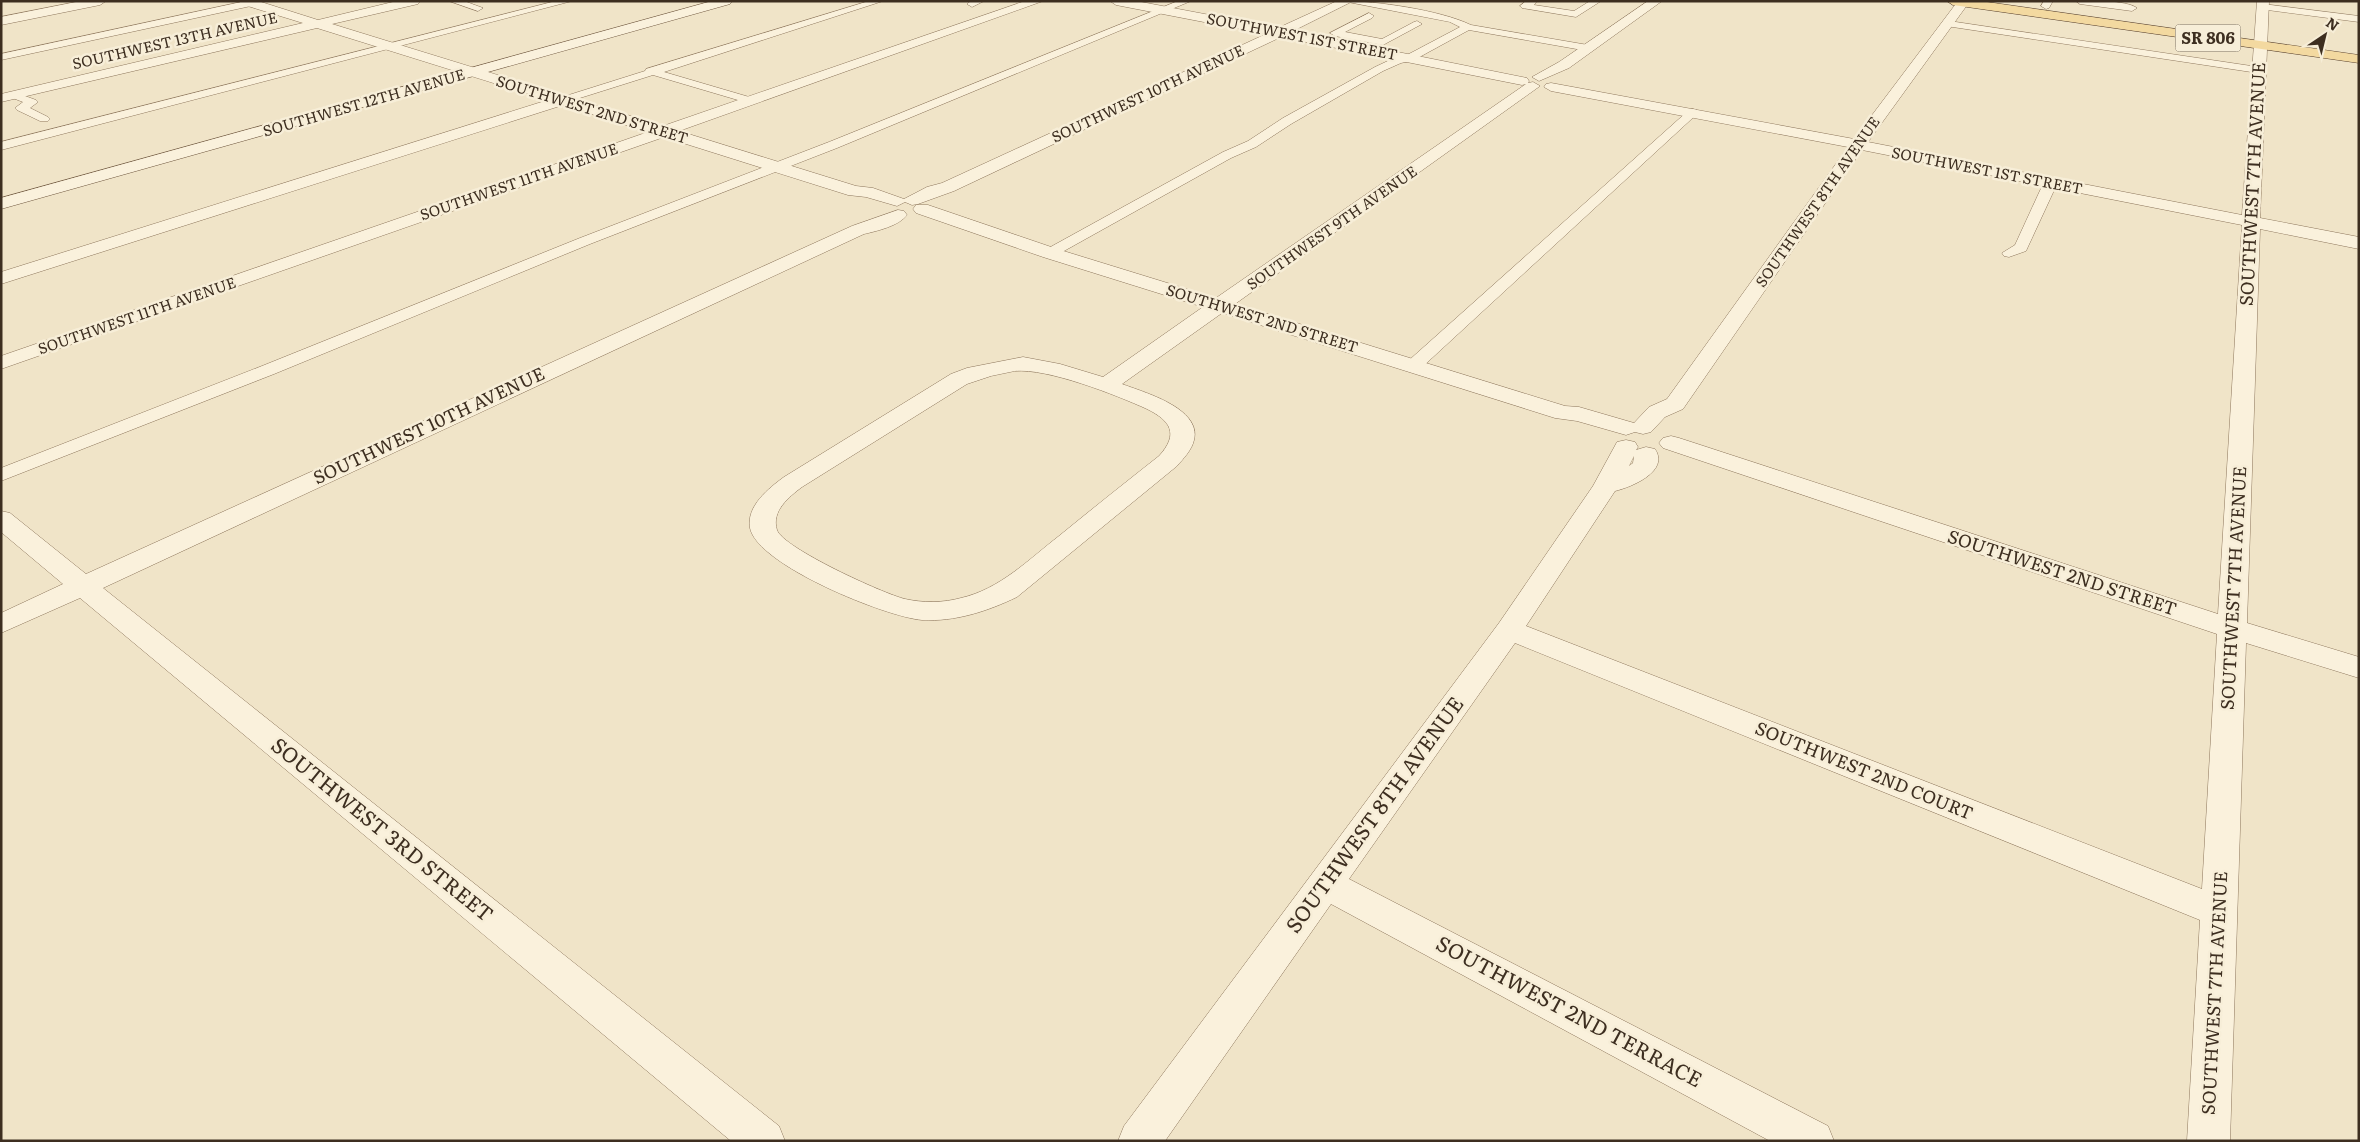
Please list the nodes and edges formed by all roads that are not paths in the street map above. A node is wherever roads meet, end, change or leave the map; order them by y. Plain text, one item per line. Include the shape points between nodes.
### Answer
1 (100, 1) edge
2 (414, 1) edge
3 (453, 1) edge
4 (568, 1) edge
5 (726, 1) edge
6 (879, 1) edge
7 (1037, 1) edge
8 (1116, 1) edge
9 (1187, 1) edge
10 (1533, 1) edge
11 (1597, 1) edge
12 (1656, 1) edge
13 (2009, 1) edge
14 (2080, 1) edge
15 (250, 2) edge
16 (1342, 2) edge
17 (1960, 2) edge
18 (2047, 4) edge
19 (2263, 4) edge
20 (478, 8) dead end
21 (2132, 8) edge
22 (1164, 10) junction
23 (1369, 16) dead end
24 (2359, 19) edge
25 (1, 21) edge
26 (316, 24) junction
27 (1416, 24) dead end
28 (1949, 24) junction
29 (1468, 27) junction
30 (1280, 33) junction
31 (1359, 38) junction
32 (1344, 45) junction
33 (389, 47) junction
34 (1588, 48) junction
35 (2260, 50) junction
36 (2359, 50) edge
37 (1, 57) edge
38 (1410, 58) junction
39 (2359, 59) edge
40 (650, 71) junction
41 (471, 73) junction
42 (1540, 82) junction
43 (8, 96) edge
44 (560, 101) junction
45 (752, 101) junction
46 (1693, 112) junction
47 (44, 119) dead end
48 (662, 132) junction
49 (1858, 144) junction
50 (1, 146) edge
51 (775, 167) junction
52 (2050, 184) junction
53 (1, 204) edge
54 (905, 207) junction
55 (2251, 223) junction
56 (2359, 243) edge
57 (1050, 253) junction
58 (2009, 253) dead end
59 (1, 278) edge
60 (1220, 306) junction
61 (1, 363) edge
62 (1413, 366) junction
63 (1106, 386) junction
64 (1645, 441) junction
65 (1, 475) edge
66 (1, 519) edge
67 (82, 586) junction
68 (1, 624) edge
69 (2233, 629) junction
70 (1509, 630) junction
71 (2359, 668) edge
72 (1325, 884) junction
73 (2219, 912) junction
74 (764, 1141) edge
75 (1139, 1141) edge
76 (1813, 1141) edge
77 (2208, 1141) edge

1 - 25 street
2 - 26 street, SOUTHWEST 13TH AVENUE
3 - 20 lane
4 - 33 lane
5 - 41 street, SOUTHWEST 12TH AVENUE
6 - 40 lane
7 - 45 street, SOUTHWEST 11TH AVENUE
8 - 22 street, SOUTHWEST 1ST STREET
9 - 22 lane
10 - 11 lane via 1525,6 1576,14
12 - 34 street, SOUTHWEST 9TH AVENUE
13 - 18 main road, SR 806
14 - 21 lane
15 - 26 street, SOUTHWEST 2ND STREET
15 - 37 lane
16 - 29 lane via 1452,20
16 - 30 street, SOUTHWEST 10TH AVENUE
17 - 28 street, SOUTHWEST 8TH AVENUE
17 - 35 main road, SR 806
18 - 35 main road, SR 806
19 - 24 lane
19 - 35 street, SOUTHWEST 7TH AVENUE
22 - 30 street, SOUTHWEST 1ST STREET
22 - 51 lane
23 - 31 lane via 1335,33
26 - 33 street, SOUTHWEST 2ND STREET
26 - 43 street, SOUTHWEST 13TH AVENUE
27 - 31 lane via 1383,42
28 - 35 lane
28 - 49 street, SOUTHWEST 8TH AVENUE
29 - 34 lane
29 - 38 lane
30 - 32 street, SOUTHWEST 1ST STREET
30 - 54 street, SOUTHWEST 10TH AVENUE
31 - 32 lane
32 - 38 street, SOUTHWEST 1ST STREET
33 - 41 street, SOUTHWEST 2ND STREET
33 - 50 lane
34 - 42 street, SOUTHWEST 9TH AVENUE
35 - 36 main road, SR 806
35 - 39 main road, SR 806
35 - 55 street, SOUTHWEST 7TH AVENUE
38 - 42 street, SOUTHWEST 1ST STREET
38 - 57 lane via 1378,70 1252,144 1227,154
40 - 44 lane
40 - 45 lane
41 - 44 street, SOUTHWEST 2ND STREET
41 - 53 street, SOUTHWEST 12TH AVENUE
42 - 46 street, SOUTHWEST 1ST STREET
42 - 60 street, SOUTHWEST 9TH AVENUE
43 - 47 lane via 32,102 21,108
44 - 48 street, SOUTHWEST 2ND STREET
44 - 59 street
45 - 48 street, SOUTHWEST 11TH AVENUE
46 - 49 street, SOUTHWEST 1ST STREET
46 - 62 lane
48 - 51 street, SOUTHWEST 2ND STREET
48 - 61 street, SOUTHWEST 11TH AVENUE
49 - 52 street, SOUTHWEST 1ST STREET
49 - 64 street, SOUTHWEST 8TH AVENUE via 1675,404 1677,421
51 - 54 street, SOUTHWEST 2ND STREET via 854,191 859,196
51 - 65 lane
52 - 55 street, SOUTHWEST 1ST STREET
52 - 58 lane via 2021,248
54 - 57 street, SOUTHWEST 2ND STREET via 938,221 962,223
54 - 67 street, SOUTHWEST 10TH AVENUE via 874,226 858,230
55 - 56 street, SOUTHWEST 1ST STREET
55 - 69 street, SOUTHWEST 7TH AVENUE
57 - 60 street, SOUTHWEST 2ND STREET
60 - 62 street, SOUTHWEST 2ND STREET
60 - 63 street, SOUTHWEST 9TH AVENUE
62 - 64 street, SOUTHWEST 2ND STREET
63 - 63 street via 1168,411 1178,422 1183,435 1180,448 1007,591 982,602 953,610 923,611 877,600 785,553 770,541 763,526 766,511 776,495 793,482 959,379 1000,366 1023,364 1046,366
64 - 69 street, SOUTHWEST 2ND STREET via 1683,460 1736,476 1766,476
64 - 70 street, SOUTHWEST 8TH AVENUE via 1646,466 1622,482 1606,486
66 - 67 street, SOUTHWEST 3RD STREET
67 - 68 street, SOUTHWEST 10TH AVENUE
67 - 74 street, SOUTHWEST 3RD STREET
69 - 71 street, SOUTHWEST 2ND STREET
69 - 73 street, SOUTHWEST 7TH AVENUE
70 - 72 street, SOUTHWEST 8TH AVENUE
70 - 73 street, SOUTHWEST 2ND COURT
72 - 75 street, SOUTHWEST 8TH AVENUE
72 - 76 street, SOUTHWEST 2ND TERRACE
73 - 77 street, SOUTHWEST 7TH AVENUE

